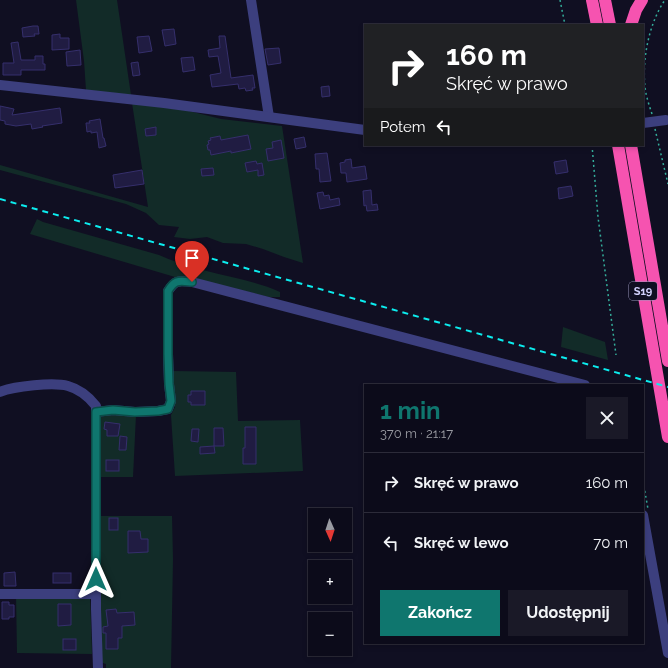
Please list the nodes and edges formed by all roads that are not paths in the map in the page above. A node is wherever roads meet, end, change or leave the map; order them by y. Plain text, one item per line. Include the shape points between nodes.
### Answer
1 (251, 0) edge
2 (592, 0) edge
3 (605, 0) edge
4 (642, 0) edge
5 (597, 24) edge
6 (610, 24) edge
7 (631, 24) edge
8 (0, 85) edge
9 (269, 117) junction
10 (667, 120) edge
11 (644, 123) edge
12 (364, 130) edge
13 (618, 146) edge
14 (631, 146) edge
15 (668, 362) edge
16 (581, 384) edge
17 (0, 392) edge
18 (96, 412) junction
19 (668, 437) edge
20 (644, 521) edge
21 (0, 594) edge
22 (96, 594) junction
23 (668, 653) edge
24 (98, 668) edge

1 - 9 street
2 - 5 highway
3 - 6 highway
4 - 7 highway
8 - 9 street
9 - 12 street
10 - 11 street, bridge
13 - 19 highway, S19
14 - 15 highway, S19
16 - 18 street via 192,282 180,281 173,283 168,291 171,401 168,409
17 - 18 street via 40,385 68,386 91,400 96,406
18 - 22 street
20 - 23 street
21 - 22 street
22 - 24 street

